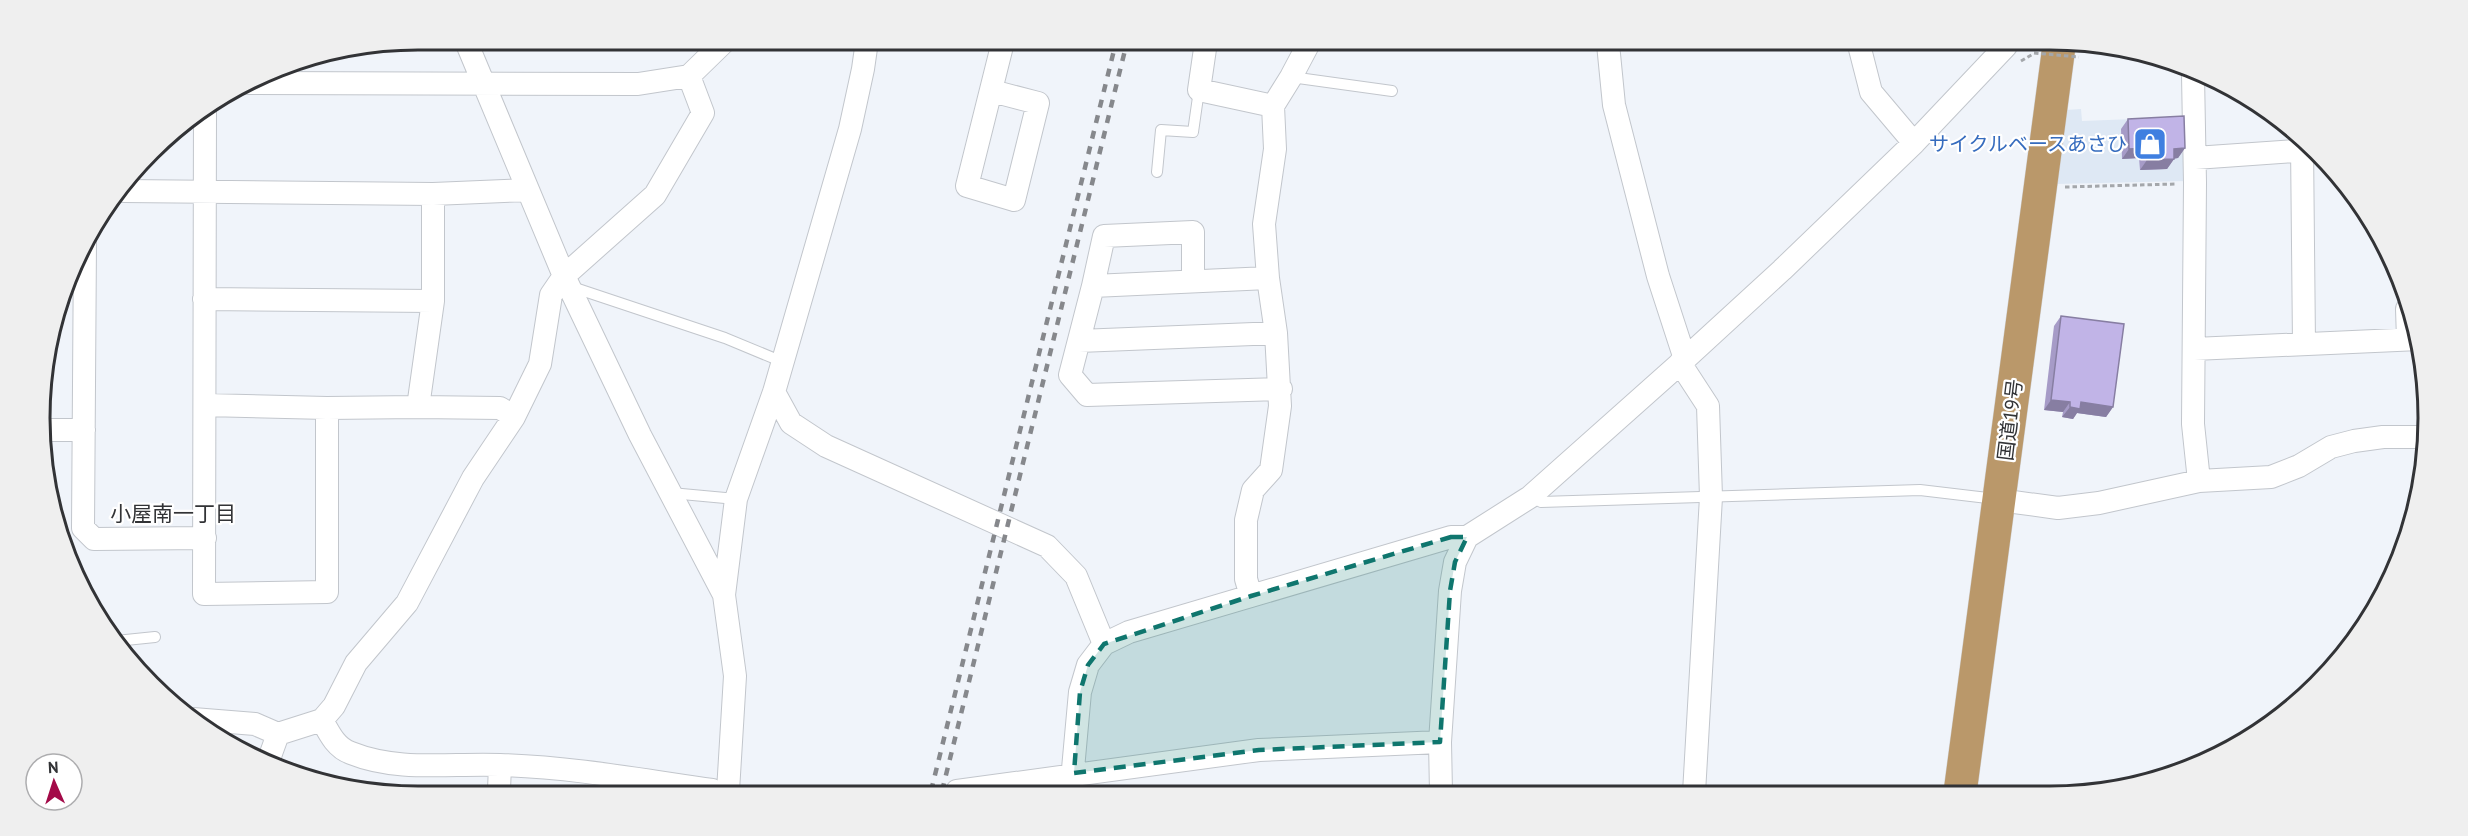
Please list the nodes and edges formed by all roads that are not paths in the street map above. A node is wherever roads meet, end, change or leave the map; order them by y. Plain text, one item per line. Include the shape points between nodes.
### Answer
1 (470, 49) edge
2 (717, 49) edge
3 (866, 49) edge
4 (1001, 49) edge
5 (1205, 49) edge
6 (1306, 49) edge
7 (1608, 49) edge
8 (1860, 49) edge
9 (2003, 49) edge
10 (2057, 52) edge
11 (689, 76) junction
12 (1292, 77) junction
13 (2193, 79) edge
14 (266, 83) edge
15 (485, 83) junction
16 (992, 90) junction
17 (1199, 90) junction
18 (1392, 91) dead end
19 (1272, 106) junction
20 (205, 118) edge
21 (1914, 143) junction
22 (2301, 148) edge
23 (2304, 151) edge
24 (2195, 158) junction
25 (1157, 172) dead end
26 (204, 190) junction
27 (527, 190) junction
28 (128, 191) edge
29 (433, 194) junction
30 (85, 262) edge
31 (1268, 278) junction
32 (567, 281) junction
33 (1193, 281) junction
34 (1093, 286) junction
35 (204, 299) junction
36 (433, 301) junction
37 (1276, 333) junction
38 (2410, 339) edge
39 (1079, 341) junction
40 (2304, 344) junction
41 (2194, 349) junction
42 (1683, 361) junction
43 (783, 362) junction
44 (1281, 389) junction
45 (774, 392) junction
46 (205, 405) junction
47 (418, 406) junction
48 (327, 408) junction
49 (514, 417) junction
50 (50, 430) edge
51 (84, 430) junction
52 (2418, 437) edge
53 (2199, 481) junction
54 (670, 493) junction
55 (1530, 497) junction
56 (1711, 497) junction
57 (736, 499) junction
58 (2000, 500) junction
59 (1467, 537) junction
60 (205, 538) junction
61 (724, 595) junction
62 (1251, 596) junction
63 (155, 636) dead end
64 (124, 640) edge
65 (1104, 644) junction
66 (208, 720) edge
67 (322, 720) junction
68 (278, 734) junction
69 (1440, 742) junction
70 (270, 755) edge
71 (500, 765) junction
72 (1072, 782) edge
73 (499, 786) edge
74 (684, 786) edge
75 (728, 786) edge
76 (1021, 786) edge
77 (1441, 786) edge
78 (1694, 786) edge
79 (1961, 786) edge

1 - 15 street
2 - 11 street
3 - 43 street via 850,129
4 - 16 street
5 - 17 street
6 - 12 street
7 - 42 street via 1614,105
8 - 21 street via 1871,92
9 - 21 street
10 - 58 highway, 国道19号
11 - 15 street via 638,84
11 - 32 street via 704,113 655,195
12 - 18 lane
12 - 19 street
13 - 24 street
14 - 15 street
15 - 27 street
16 - 16 street via 967,186 1014,200 1038,103
17 - 19 street
17 - 25 lane via 1193,132 1161,130
19 - 31 street via 1275,149 1264,224
20 - 26 street
21 - 42 street
22 - 24 street
23 - 40 street
24 - 41 street
26 - 28 street
26 - 29 street
26 - 35 street
27 - 29 street
27 - 32 street
29 - 36 street
30 - 51 street
31 - 33 street
31 - 37 street
32 - 43 lane
32 - 49 street via 551,295 540,364
32 - 54 street
33 - 34 street
33 - 34 street via 1193,232 1104,236
34 - 39 street
35 - 36 street
35 - 46 street
36 - 47 street
37 - 39 street
37 - 44 street
38 - 40 street
39 - 44 street via 1070,375 1088,395
40 - 41 street
41 - 53 street via 2193,424
42 - 55 street
42 - 56 street via 1708,406
43 - 45 street
44 - 62 street via 1271,470 1253,490 1246,520 1246,579
45 - 57 street
45 - 65 street via 791,423 826,446 1047,546 1076,576
46 - 48 street
46 - 60 street
47 - 48 street
47 - 49 street via 500,408
48 - 60 street via 327,592 204,594
49 - 67 street via 473,478 406,603 356,663 334,706
50 - 51 street
51 - 60 street via 83,528 94,538
52 - 53 street via 2384,437 2331,447 2271,477
53 - 58 street via 2058,508
54 - 57 lane
54 - 61 street
55 - 56 lane via 1541,502
55 - 59 street
56 - 58 lane via 1920,490
56 - 78 street
57 - 61 street
58 - 79 highway, 国道19号
59 - 62 street via 1450,537
59 - 69 street via 1455,562 1450,591
61 - 75 street via 735,676
62 - 65 street via 1129,632
63 - 64 lane
65 - 72 street via 1088,665 1080,692
66 - 68 street via 255,724
67 - 68 street
67 - 71 street via 334,741 349,753 394,765
68 - 70 street
69 - 72 street via 1259,750
69 - 77 street
71 - 73 street
71 - 74 street
72 - 76 street

